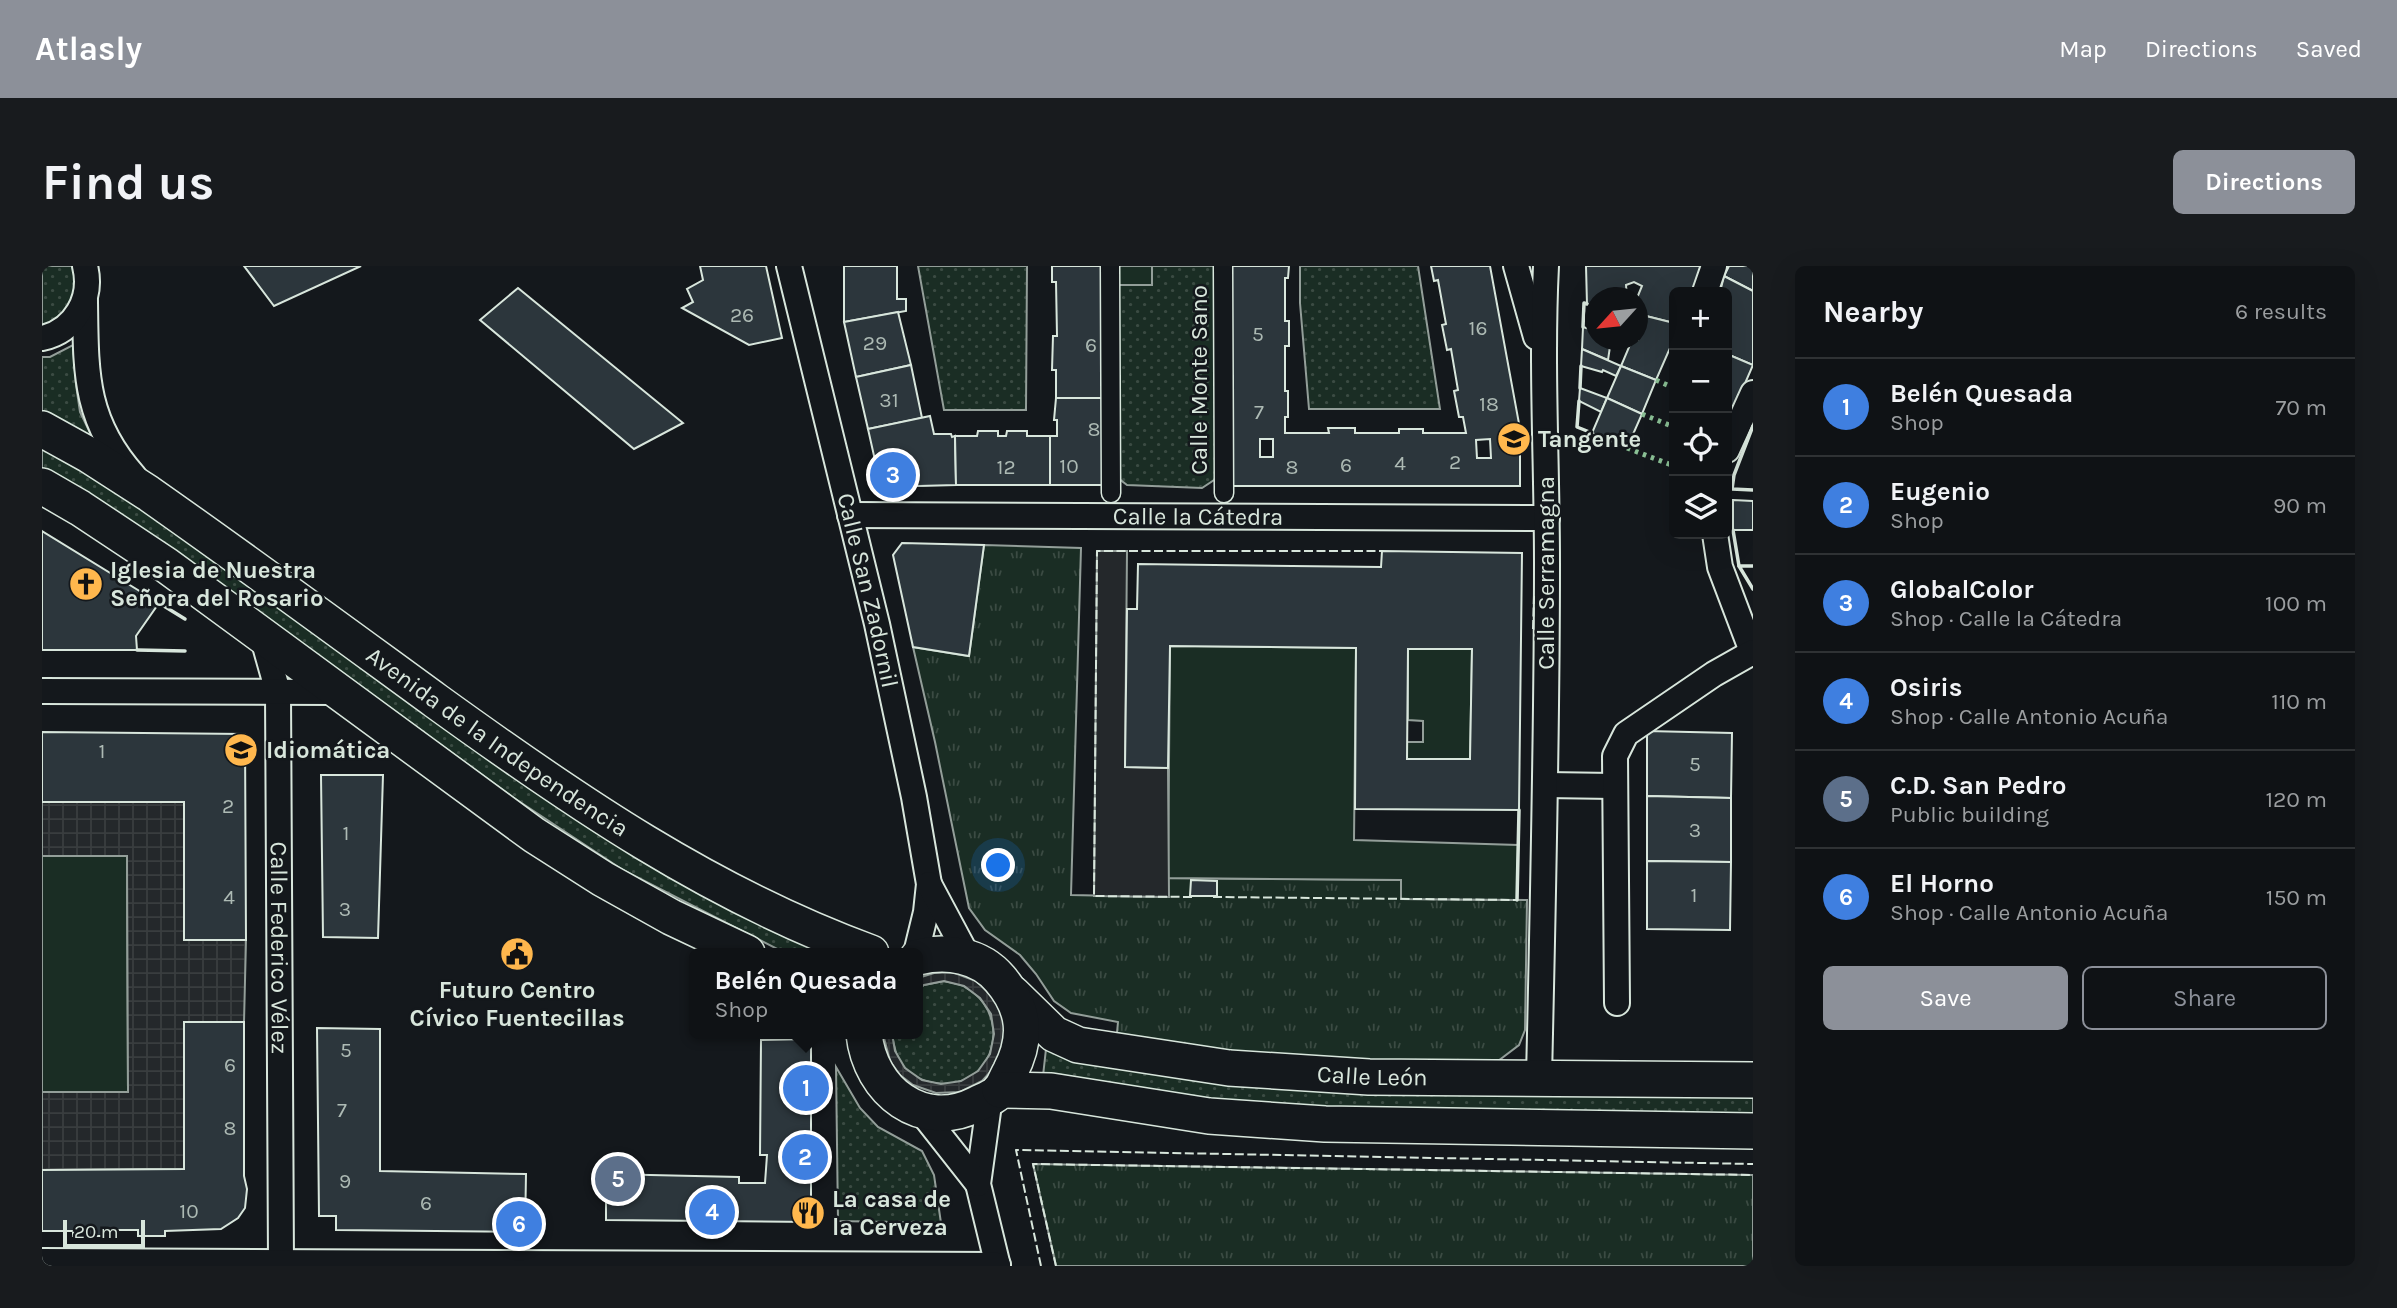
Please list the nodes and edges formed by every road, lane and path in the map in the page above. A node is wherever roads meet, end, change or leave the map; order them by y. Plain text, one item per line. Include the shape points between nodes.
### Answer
1 (105, 266) edge
2 (789, 266) edge
3 (800, 266) edge
4 (1110, 266) edge
5 (1223, 266) edge
6 (1516, 266) edge
7 (1546, 266) edge
8 (1714, 266) edge
9 (86, 285) edge
10 (1707, 287) edge
11 (799, 301) junction
12 (42, 338) edge
13 (1543, 361) junction
14 (1753, 393) edge
15 (42, 429) edge
16 (1732, 439) edge
17 (42, 486) edge
18 (148, 493) junction
19 (1111, 493) dead end
20 (1224, 493) dead end
21 (850, 515) junction
22 (1547, 518) junction
23 (1717, 539) edge
24 (262, 635) junction
25 (1753, 653) edge
26 (42, 691) edge
27 (278, 692) junction
28 (339, 692) junction
29 (1546, 785) junction
30 (1614, 786) junction
31 (929, 884) junction
32 (737, 948) edge
33 (858, 948) edge
34 (918, 948) edge
35 (923, 955) edge
36 (968, 957) junction
37 (1013, 994) junction
38 (1618, 1003) dead end
39 (864, 1039) edge
40 (1539, 1077) junction
41 (1753, 1080) edge
42 (995, 1094) junction
43 (919, 1109) junction
44 (1753, 1131) edge
45 (978, 1184) junction
46 (42, 1261) edge
47 (281, 1262) junction
48 (998, 1266) edge

1 - 9 street
2 - 11 street, Calle San Zadornil
3 - 11 street, Calle San Zadornil
4 - 19 street
5 - 20 street, Calle Monte Sano
6 - 13 street, Calle Serramagna
7 - 13 street, Calle Serramagna
8 - 10 street
9 - 12 street via 74,320
9 - 18 street, Avenida de la Independencia via 85,364 90,398 103,433
11 - 21 street, Calle San Zadornil
13 - 22 street, Calle Serramagna
14 - 16 street
15 - 18 main road, Avenida de la Independencia
17 - 24 main road, Avenida de la Independencia via 166,565
18 - 33 main road, Avenida de la Independencia via 546,780 632,836 723,886
21 - 22 street, Calle la Cátedra
21 - 31 street, Calle San Zadornil via 886,664
22 - 29 street, Calle Serramagna
23 - 25 street via 1720,567
24 - 27 street, Calle Federico Vélez
24 - 28 main road, Avenida de la Independencia
25 - 30 street via 1626,734 1615,756
26 - 27 street
27 - 28 street
27 - 47 street, Calle Federico Vélez
28 - 32 main road, Avenida de la Independencia via 534,835 603,879
29 - 30 street
29 - 40 street, Calle Serramagna
30 - 38 street
31 - 34 street, Calle San Zadornil
31 - 36 street, Calle San Zadornil
35 - 36 main road
36 - 37 main road, Calle León via 994,971
37 - 40 main road, Calle León via 1054,1034 1096,1049 1229,1068 1369,1077
37 - 42 main road via 1022,1024 1020,1054
39 - 43 main road via 880,1082
40 - 41 main road, Calle León
42 - 43 main road via 968,1109 943,1113
42 - 44 main road, Calle León via 1052,1091 1209,1115 1325,1124
42 - 45 street via 981,1149
43 - 45 street
45 - 48 street
46 - 47 street
47 - 48 street

